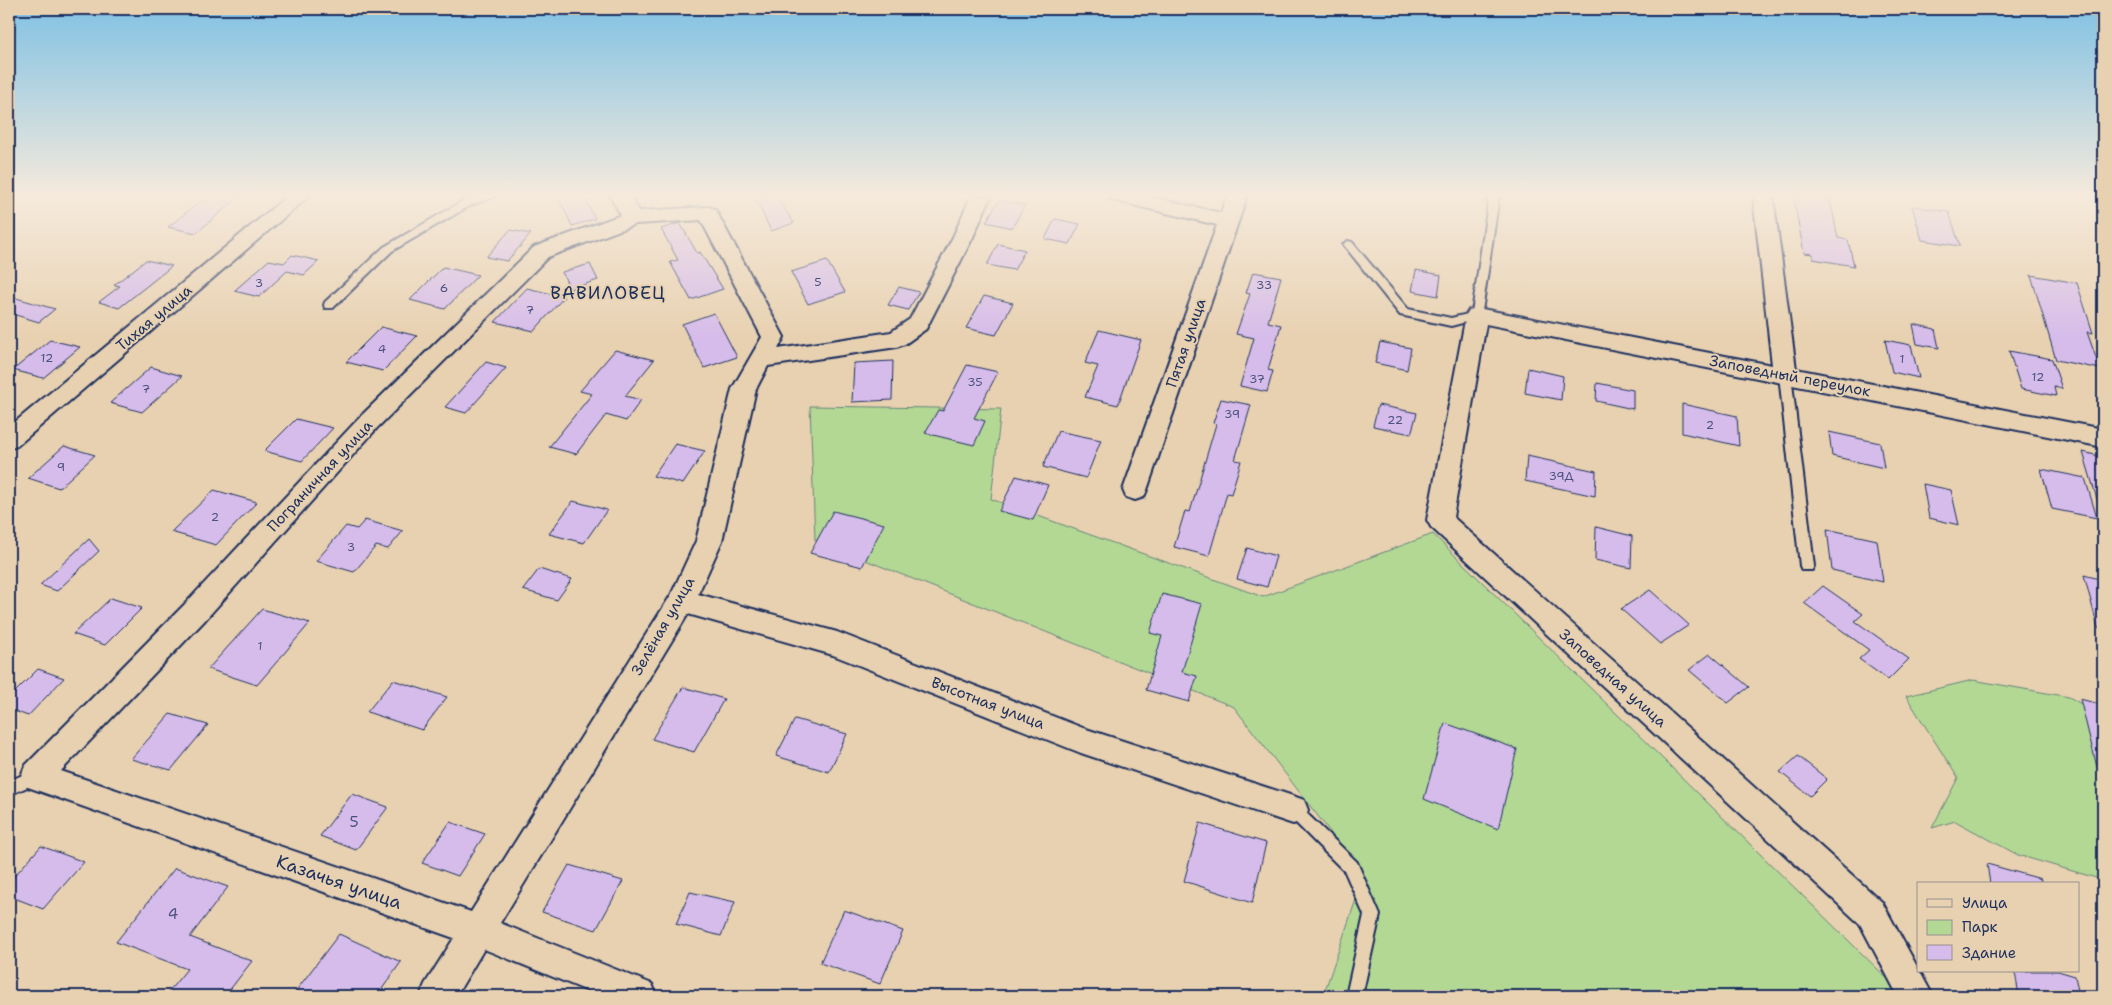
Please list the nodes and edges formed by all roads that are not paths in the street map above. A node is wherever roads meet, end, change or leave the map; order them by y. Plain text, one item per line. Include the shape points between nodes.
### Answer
1 (243, 243) edge
2 (400, 243) edge
3 (566, 243) edge
4 (724, 243) edge
5 (960, 243) edge
6 (1220, 243) edge
7 (1487, 243) edge
8 (1769, 243) edge
9 (1348, 244) dead end
10 (329, 305) dead end
11 (1476, 315) junction
12 (761, 359) junction
13 (1785, 375) junction
14 (2103, 438) edge
15 (9, 440) edge
16 (1135, 490) dead end
17 (1806, 566) dead end
18 (682, 601) junction
19 (22, 782) edge
20 (1293, 810) joint
21 (477, 930) junction
22 (437, 996) edge
23 (640, 996) edge
24 (1354, 996) edge
25 (1916, 996) edge

1 - 15 street, Тихая улица
2 - 10 lane via 388,250
3 - 19 street, Пограничная улица via 541,252 370,421 195,612
4 - 12 street, Зелёная улица via 773,337
5 - 12 street via 918,324 897,339
6 - 16 street, Пятая улица
7 - 11 lane
8 - 13 street
9 - 11 lane via 1404,312 1451,322
11 - 13 street, Заповедный переулок
11 - 25 street, Заповедная улица via 1440,520 1871,912
12 - 18 street, Зелёная улица via 744,388 709,541
13 - 14 street, Заповедный переулок
13 - 17 lane
18 - 20 street, Высотная улица via 837,644 1081,740
18 - 21 street, Зелёная улица
19 - 21 street, Казачья улица
20 - 24 lane via 1351,867 1372,915
21 - 22 street, Зелёная улица
21 - 23 street, Казачья улица

